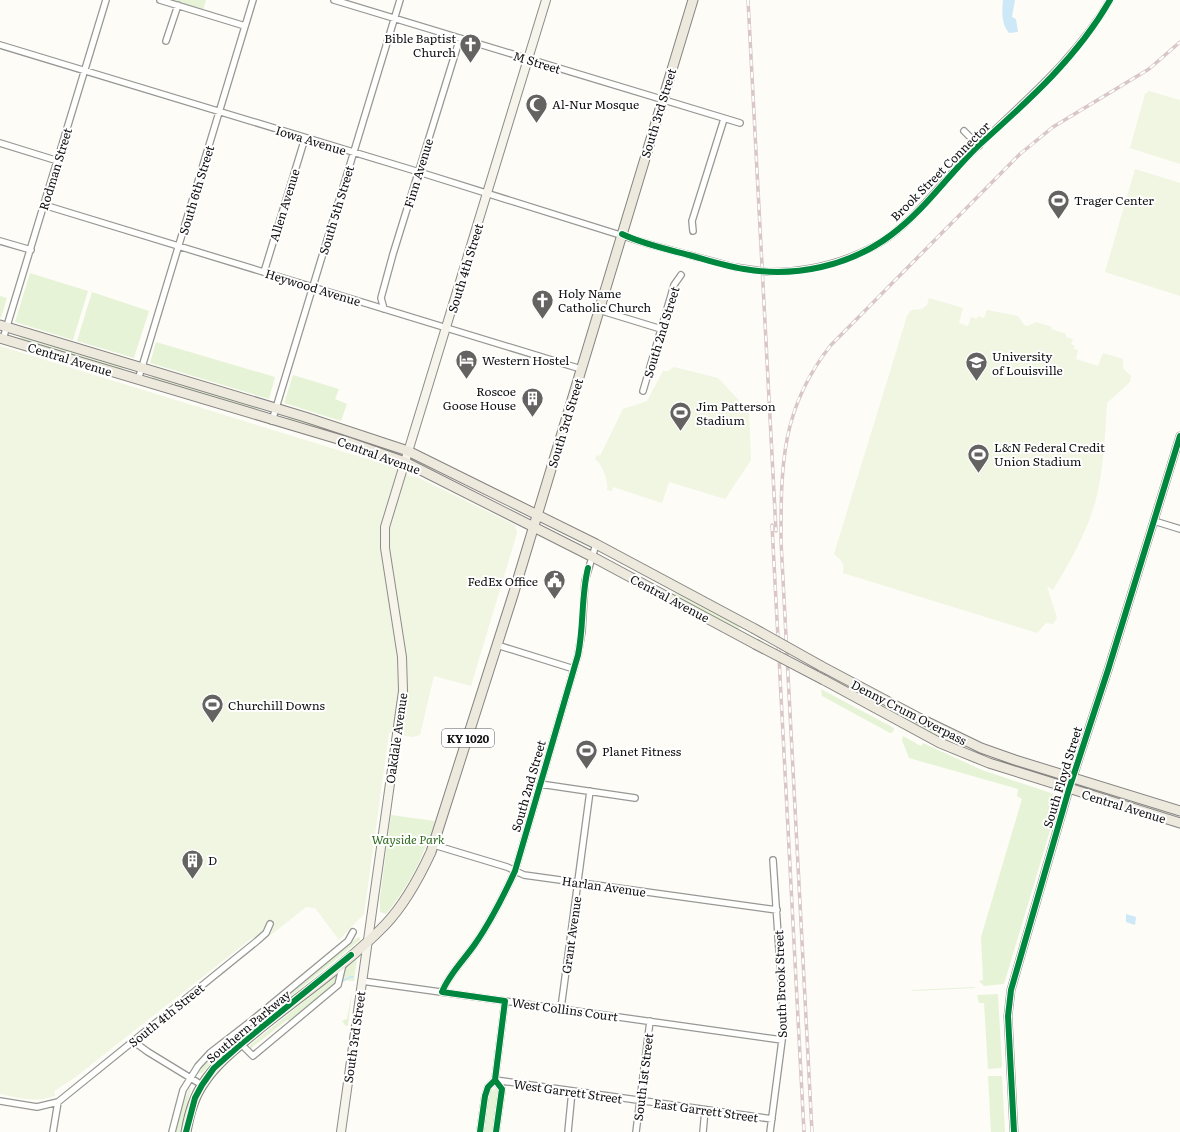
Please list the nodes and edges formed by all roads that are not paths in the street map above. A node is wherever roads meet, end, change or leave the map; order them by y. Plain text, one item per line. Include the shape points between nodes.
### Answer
1 (106, 0) edge
2 (160, 0) edge
3 (253, 0) edge
4 (334, 0) edge
5 (400, 0) edge
6 (546, 0) edge
7 (693, 0) edge
8 (1110, 0) edge
9 (178, 5) junction
10 (394, 18) junction
11 (245, 26) junction
12 (460, 38) junction
13 (166, 41) dead end
14 (0, 45) edge
15 (528, 59) junction
16 (85, 71) junction
17 (663, 100) junction
18 (220, 112) junction
19 (724, 119) junction
20 (740, 123) dead end
21 (964, 131) dead end
22 (305, 138) junction
23 (0, 143) edge
24 (979, 146) junction
25 (353, 153) junction
26 (58, 160) junction
27 (419, 172) junction
28 (487, 193) junction
29 (44, 206) junction
30 (693, 231) dead end
31 (622, 234) junction
32 (0, 241) edge
33 (178, 246) junction
34 (31, 250) junction
35 (264, 272) junction
36 (681, 275) dead end
37 (313, 287) junction
38 (384, 309) junction
39 (599, 310) junction
40 (4, 326) edge
41 (447, 328) junction
42 (661, 329) junction
43 (1, 338) edge
44 (142, 367) junction
45 (581, 369) junction
46 (138, 380) junction
47 (643, 391) dead end
48 (276, 408) junction
49 (272, 421) junction
50 (1180, 436) edge
51 (408, 451) junction
52 (405, 462) junction
53 (537, 514) junction
54 (1154, 521) junction
55 (533, 526) junction
56 (1180, 529) edge
57 (384, 536) joint
58 (596, 544) junction
59 (591, 556) junction
60 (753, 628) joint
61 (755, 644) joint
62 (497, 645) junction
63 (574, 669) junction
64 (1073, 778) junction
65 (540, 784) junction
66 (1069, 789) junction
67 (590, 791) junction
68 (635, 798) dead end
69 (1180, 811) edge
70 (1180, 823) edge
71 (434, 845) junction
72 (774, 860) dead end
73 (515, 871) junction
74 (578, 882) junction
75 (777, 910) junction
76 (270, 924) dead end
77 (353, 932) dead end
78 (368, 941) junction
79 (344, 962) junction
80 (362, 981) junction
81 (442, 992) junction
82 (506, 1001) junction
83 (560, 1008) junction
84 (650, 1021) junction
85 (782, 1040) junction
86 (133, 1041) junction
87 (241, 1044) junction
88 (190, 1077) junction
89 (495, 1080) junction
90 (202, 1084) junction
91 (572, 1091) junction
92 (0, 1101) edge
93 (640, 1101) junction
94 (58, 1102) junction
95 (705, 1110) junction
96 (772, 1119) junction
97 (53, 1132) edge
98 (172, 1132) edge
99 (186, 1132) edge
100 (341, 1132) edge
101 (480, 1132) edge
102 (496, 1132) edge
103 (568, 1132) edge
104 (636, 1132) edge
105 (703, 1132) edge
106 (770, 1132) edge
107 (1014, 1132) edge

1 - 16 street, Rodman Street
2 - 9 street
3 - 11 street, South 6th Street
4 - 10 street, M Street
5 - 10 street, South 5th Street
6 - 15 main road, South 4th Street
7 - 17 main road, South 3rd Street / KY 1020
8 - 24 street, Brook Street Connector via 1082,42 1034,94
9 - 11 street
9 - 13 street
10 - 12 street, M Street
10 - 25 street, South 5th Street
11 - 18 street, South 6th Street
12 - 15 street, M Street
12 - 27 street, Finn Avenue
14 - 16 street, Iowa Avenue
15 - 17 street, M Street
15 - 28 main road, South 4th Street
16 - 18 street, Iowa Avenue
16 - 26 street, Rodman Street
17 - 19 street, M Street
17 - 31 main road, South 3rd Street / KY 1020
18 - 22 street, Iowa Avenue
18 - 33 street, South 6th Street
19 - 20 street, M Street
19 - 30 street via 692,221
21 - 24 street
22 - 25 street, Iowa Avenue
22 - 35 street, Allen Avenue
23 - 26 street
24 - 31 street, Brook Street Connector, bridge via 918,211 890,236 866,250 832,264 805,270 768,272 745,269 652,245
25 - 27 street, Iowa Avenue
25 - 37 street, South 5th Street
26 - 29 street, Rodman Street
27 - 28 street, Iowa Avenue
27 - 38 street, Finn Avenue via 381,298
28 - 31 street, Iowa Avenue
28 - 41 main road, South 4th Street
29 - 33 street, Heywood Avenue
29 - 34 street, Rodman Street
31 - 39 main road, South 3rd Street / KY 1020
32 - 34 street
33 - 35 street, Heywood Avenue
33 - 44 street, South 6th Street
34 - 40 street, Rodman Street
35 - 37 street, Heywood Avenue
36 - 42 street, South 2nd Street via 674,285
37 - 38 street, Heywood Avenue
37 - 48 street, South 5th Street
38 - 41 street, Heywood Avenue
39 - 42 street
39 - 45 main road, South 3rd Street / KY 1020
40 - 43 street, Rodman Street
40 - 44 main road, Central Avenue
41 - 45 street, Heywood Avenue
41 - 51 main road, South 4th Street
42 - 47 street, South 2nd Street
43 - 46 main road, Central Avenue
44 - 46 street, South 6th Street
44 - 48 main road, Central Avenue
45 - 53 main road, South 3rd Street / KY 1020
46 - 49 main road, Central Avenue
48 - 49 street, South 5th Street
48 - 51 main road, Central Avenue
49 - 52 main road, Central Avenue
50 - 54 street, South Floyd Street
51 - 52 main road, South 4th Street
51 - 53 main road, Central Avenue
52 - 55 main road, Central Avenue
52 - 57 main road, South 4th Street
53 - 55 main road, South 3rd Street / KY 1020
53 - 58 main road, Central Avenue
54 - 56 street
54 - 64 street, South Floyd Street
55 - 59 main road, Central Avenue
55 - 62 main road, South 3rd Street / KY 1020
57 - 78 main road, Oakdale Avenue via 402,657 403,685
58 - 59 street, South 2nd Street
58 - 60 main road, Central Avenue
59 - 61 main road, Central Avenue
59 - 63 street, South 2nd Street via 585,581 582,631
60 - 64 main road, Denny Crum Overpass, bridge via 974,745
61 - 66 main road, Denny Crum Overpass, bridge via 940,743 989,763
62 - 63 street
62 - 71 main road, South 3rd Street / KY 1020
63 - 65 street, South 2nd Street
64 - 66 street, South Floyd Street
64 - 69 main road, Central Avenue
65 - 67 street
65 - 73 street, South 2nd Street
66 - 70 main road, Central Avenue
66 - 107 street, South Floyd Street via 1008,1005
67 - 68 street
67 - 74 street, Grant Avenue
71 - 73 street, Harlan Avenue
71 - 78 main road, Southern Parkway / KY 1020 via 416,884 404,902
72 - 75 street, South Brook Street
73 - 74 street, Harlan Avenue via 524,875
73 - 81 street, South 2nd Street via 488,925
74 - 75 street, Harlan Avenue
74 - 83 street, Grant Avenue
75 - 85 street, South Brook Street via 784,1025
76 - 86 street, South 4th Street via 266,933 257,941
77 - 88 street via 348,941 210,1053
78 - 79 main road, Southern Parkway / KY 1020
78 - 80 main road, South 3rd Street
79 - 87 main road, Southern Parkway / KY 1020
79 - 87 street via 338,985 253,1056
80 - 81 street, West Collins Court
80 - 100 main road, South 3rd Street
81 - 82 street, West Collins Court
82 - 83 street, West Collins Court
82 - 89 street
83 - 84 street, West Collins Court
84 - 85 street, West Collins Court
84 - 93 street, South 1st Street
85 - 96 street, South Brook Street
86 - 88 street
86 - 94 street, South 4th Street
87 - 90 main road, Southern Parkway / KY 1020 via 214,1068
88 - 90 street
88 - 98 street via 183,1090
89 - 91 street, West Garrett Street
89 - 101 street via 488,1087 485,1096
89 - 102 street via 502,1089
90 - 99 main road, Southern Parkway / KY 1020 via 190,1113
91 - 93 street, West Garrett Street
91 - 103 street
92 - 94 street via 37,1107
93 - 95 street, East Garrett Street
93 - 104 street, South 1st Street
94 - 97 street
95 - 96 street, East Garrett Street
95 - 105 street
96 - 106 street, South Brook Street

